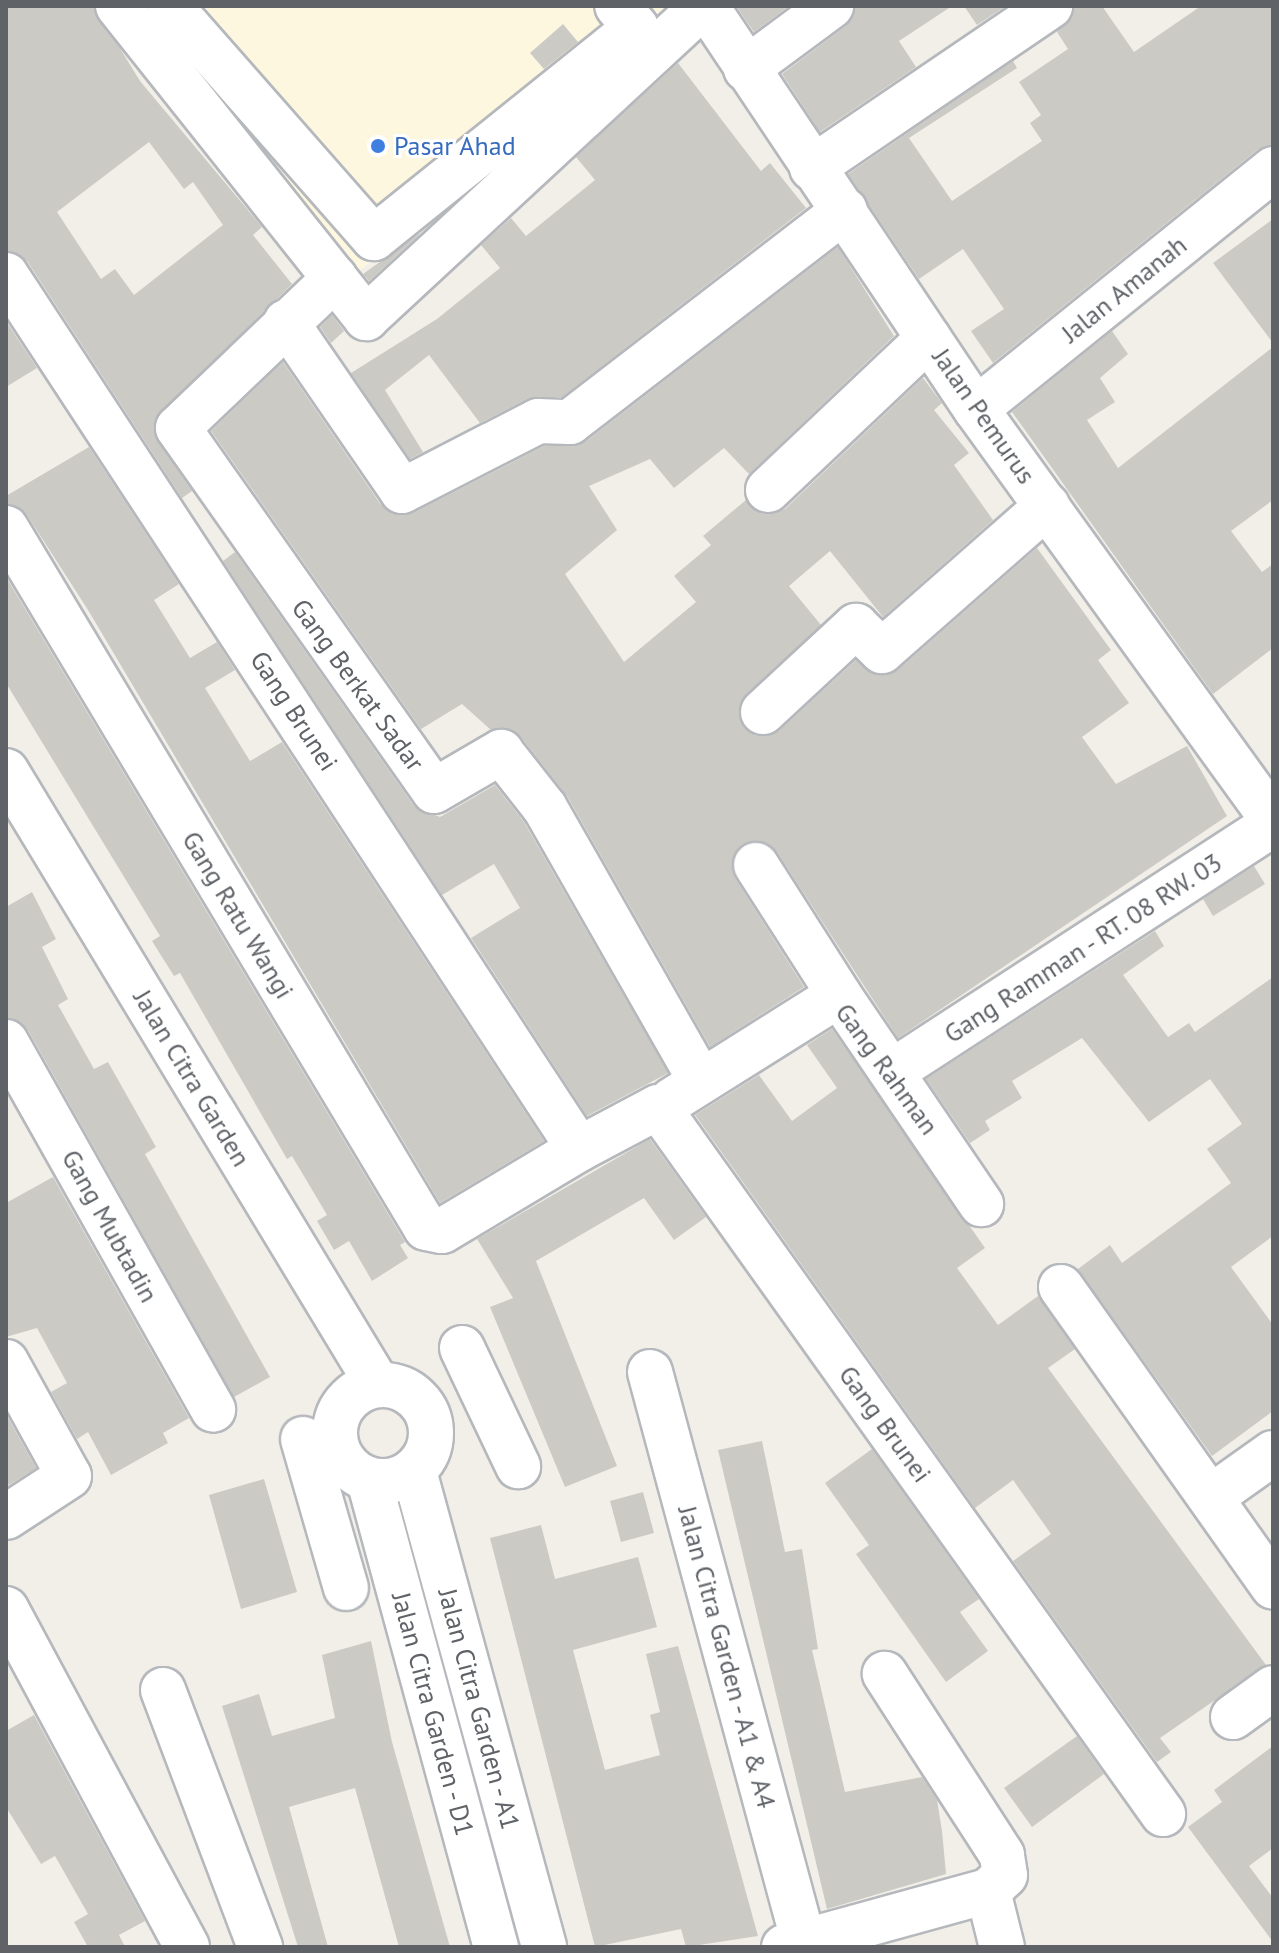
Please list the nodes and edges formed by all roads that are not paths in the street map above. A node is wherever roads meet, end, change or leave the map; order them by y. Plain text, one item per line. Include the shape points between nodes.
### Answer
1 (118, 6) edge
2 (170, 6) edge
3 (704, 6) edge
4 (831, 6) edge
5 (1039, 9) edge
6 (638, 13) edge
7 (746, 69) junction
8 (812, 168) junction
9 (1273, 170) edge
10 (845, 210) junction
11 (6, 275) edge
12 (335, 278) junction
13 (286, 322) junction
14 (929, 338) junction
15 (976, 409) junction
16 (768, 490) dead end
17 (1047, 506) junction
18 (6, 528) edge
19 (763, 712) dead end
20 (6, 771) edge
21 (1273, 822) edge
22 (756, 865) dead end
23 (839, 995) junction
24 (6, 1042) edge
25 (694, 1069) dead end
26 (893, 1071) junction
27 (656, 1109) junction
28 (579, 1149) junction
29 (981, 1204) dead end
30 (1061, 1287) dead end
31 (6, 1362) edge
32 (650, 1372) dead end
33 (378, 1385) junction
34 (213, 1410) dead end
35 (427, 1418) junction
36 (1273, 1453) edge
37 (332, 1468) junction
38 (414, 1471) junction
39 (1211, 1497) junction
40 (6, 1517) edge
41 (1273, 1586) edge
42 (346, 1588) dead end
43 (6, 1609) edge
44 (885, 1674) dead end
45 (1273, 1688) edge
46 (163, 1690) dead end
47 (1233, 1717) dead end
48 (1163, 1814) dead end
49 (993, 1888) junction
50 (798, 1945) edge
51 (187, 1947) edge
52 (260, 1947) edge
53 (496, 1947) edge
54 (544, 1947) edge
55 (1002, 1947) edge

1 - 12 street
2 - 6 street via 374,238
3 - 7 street, Jalan Pemurus
3 - 12 street via 366,318
4 - 7 street
5 - 8 street
7 - 8 street, Jalan Pemurus
8 - 10 street, Jalan Pemurus
9 - 15 street, Jalan Amanah
10 - 13 street via 570,422 538,421 402,491
10 - 14 street, Jalan Pemurus
11 - 28 street, Gang Brunei
12 - 13 street, Gang Berkat Sadar
13 - 25 street, Gang Berkat Sadar via 178,428 434,791 501,752 545,808
14 - 15 street, Jalan Pemurus
14 - 16 street
15 - 17 street, Jalan Pemurus
17 - 19 street via 882,651 856,626
17 - 21 street, Jalan Pemurus
18 - 28 street, Gang Ratu Wangi via 426,1228 442,1231
20 - 33 street, Jalan Citra Garden
21 - 26 street, Gang Ramman - RT. 08 RW. 03
22 - 23 street
23 - 26 street, Gang Rahman
23 - 27 street, Gang Rahman via 773,1042
24 - 34 street, Gang Mubtadin
26 - 29 street, Gang Rahman
27 - 28 street
27 - 48 street, Gang Brunei
30 - 39 street
31 - 40 street via 66,1465 63,1485
32 - 50 street, Jalan Citra Garden - A1 & A4
33 - 35 street via 408,1392
33 - 37 street via 349,1398 336,1420
35 - 35 street via 453,1378 470,1363 508,1448 492,1444 466,1449
35 - 38 street
36 - 39 street
37 - 38 street
37 - 42 street
37 - 53 street, Jalan Citra Garden - D1
38 - 54 street, Jalan Citra Garden - A1
39 - 41 street
43 - 51 street
44 - 49 street via 1002,1855
45 - 47 street
46 - 52 street
49 - 50 street
49 - 55 street

